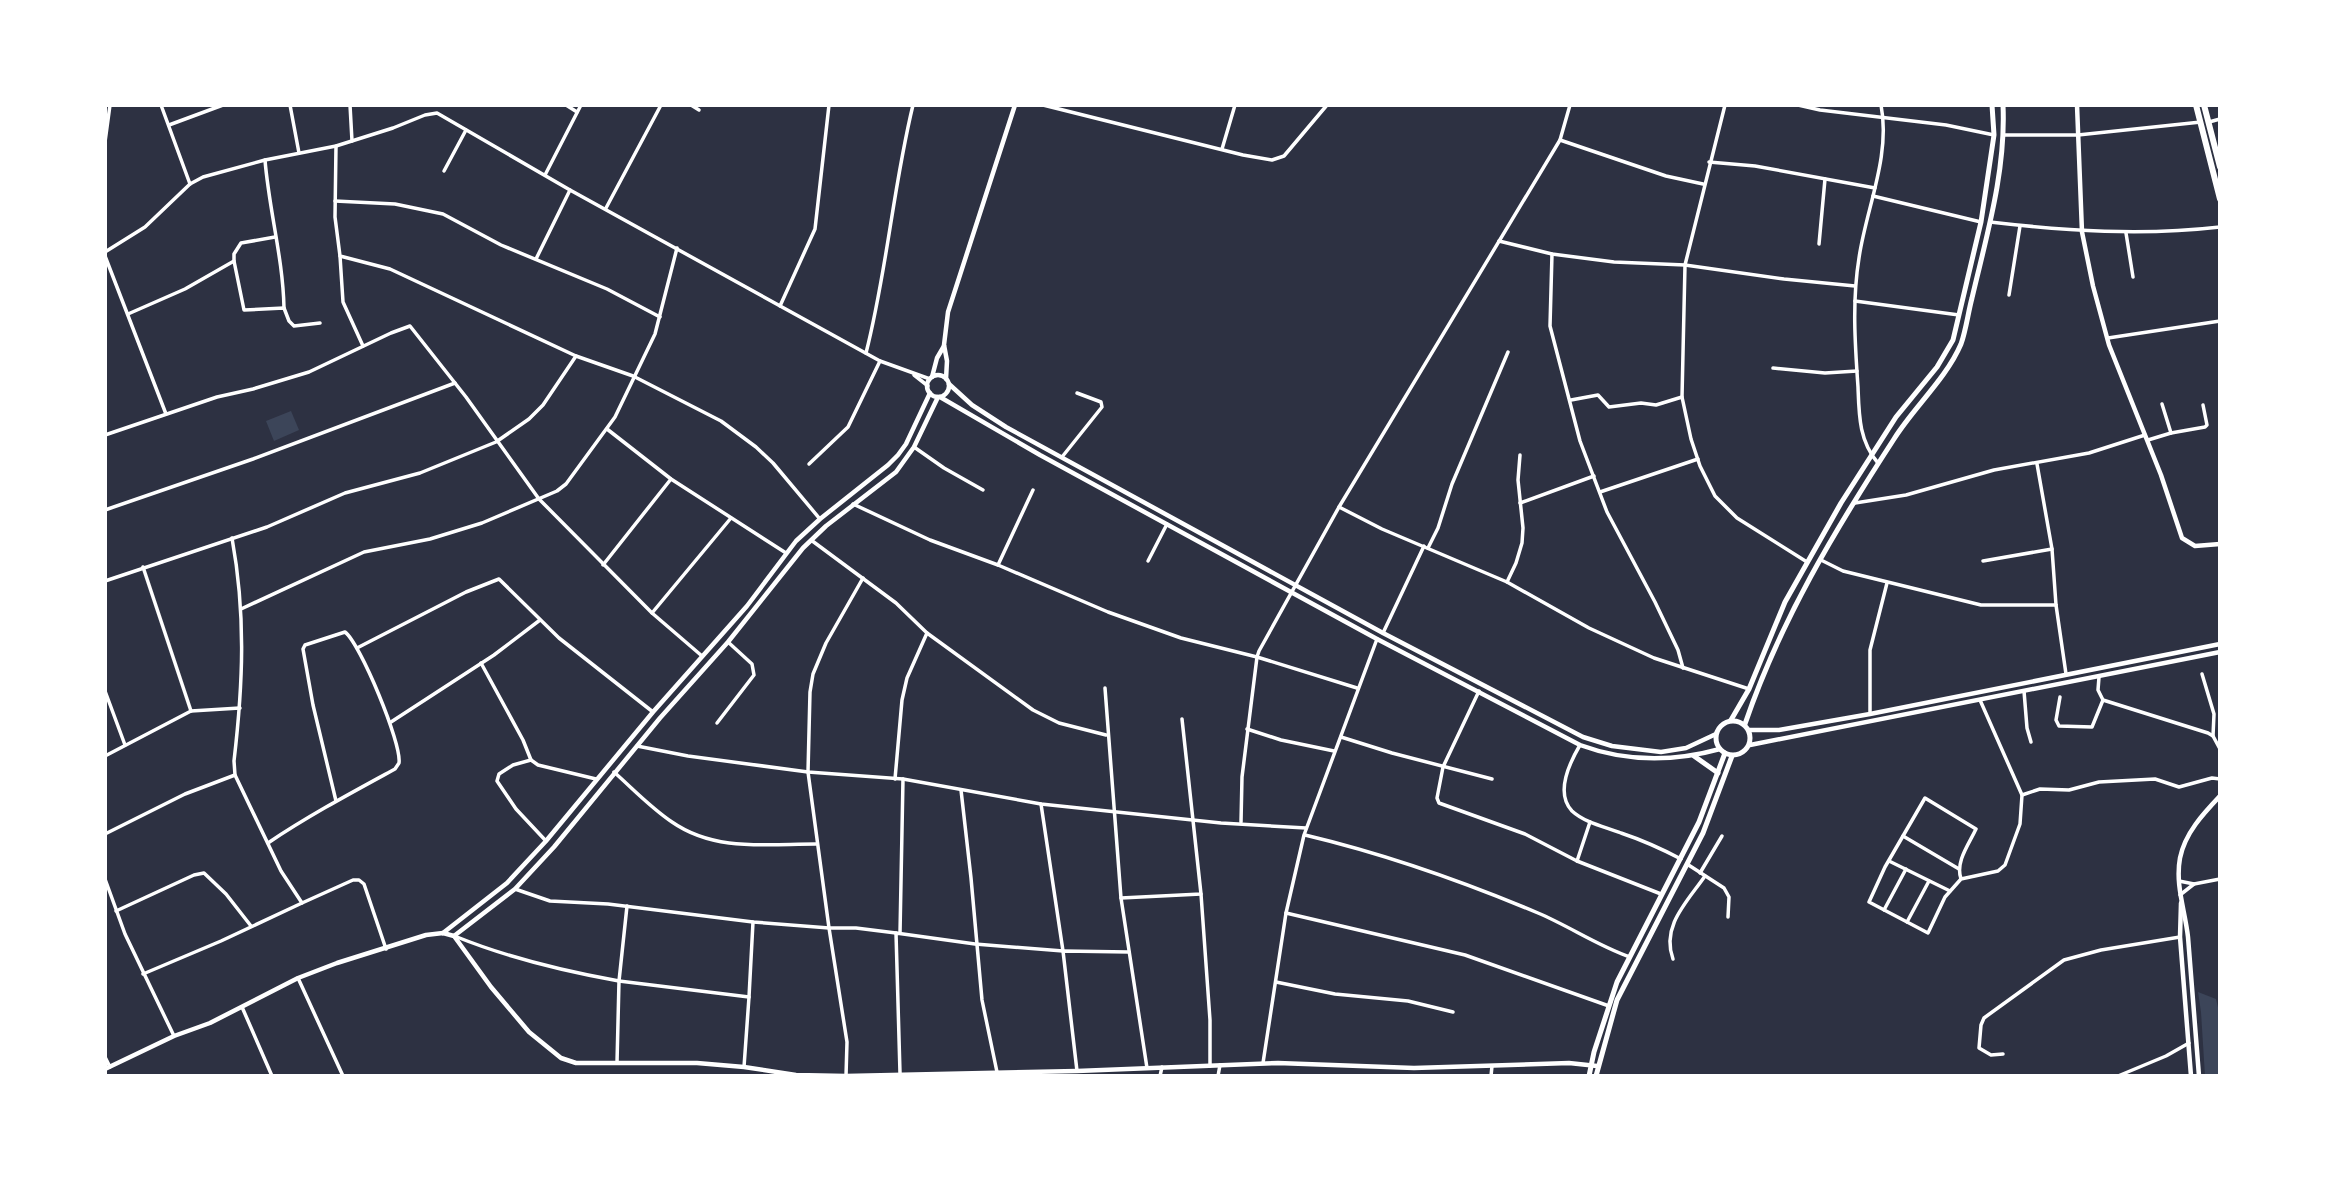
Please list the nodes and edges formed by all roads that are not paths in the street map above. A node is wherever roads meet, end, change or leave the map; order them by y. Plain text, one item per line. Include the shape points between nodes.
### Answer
1 (110, 105) edge
2 (161, 105) edge
3 (223, 105) edge
4 (290, 105) edge
5 (350, 105) edge
6 (566, 105) edge
7 (581, 105) edge
8 (661, 105) edge
9 (691, 105) edge
10 (829, 105) edge
11 (913, 105) edge
12 (1015, 105) edge
13 (1042, 105) edge
14 (1235, 105) edge
15 (1327, 105) edge
16 (1570, 105) edge
17 (1725, 105) edge
18 (1798, 105) edge
19 (1881, 105) edge
20 (1992, 105) edge
21 (2003, 105) edge
22 (2077, 105) edge
23 (2196, 105) edge
24 (2204, 105) edge
25 (699, 110) dead end
26 (577, 112) junction
27 (1884, 117) junction
28 (2220, 120) edge
29 (2205, 122) junction
30 (169, 125) junction
31 (466, 130) junction
32 (1994, 135) junction
33 (2005, 135) junction
34 (2078, 135) junction
35 (1560, 140) junction
36 (352, 141) junction
37 (105, 142) edge
38 (336, 146) junction
39 (1222, 149) junction
40 (299, 153) junction
41 (265, 160) junction
42 (1709, 162) junction
43 (2220, 167) edge
44 (443, 171) dead end
45 (544, 175) junction
46 (1825, 180) junction
47 (190, 184) junction
48 (1703, 184) junction
49 (1875, 188) junction
50 (570, 190) junction
51 (1873, 196) junction
52 (2220, 199) edge
53 (335, 201) junction
54 (606, 209) junction
55 (1981, 222) junction
56 (1990, 222) junction
57 (2020, 226) junction
58 (2220, 227) edge
59 (2082, 232) junction
60 (2126, 233) junction
61 (275, 237) junction
62 (1499, 241) junction
63 (1819, 244) dead end
64 (677, 248) junction
65 (105, 254) edge
66 (1552, 254) junction
67 (340, 256) junction
68 (536, 259) junction
69 (234, 261) junction
70 (1685, 265) junction
71 (2133, 277) dead end
72 (1855, 286) junction
73 (2009, 295) dead end
74 (1855, 301) junction
75 (780, 306) junction
76 (284, 308) junction
77 (128, 314) junction
78 (1959, 315) junction
79 (660, 317) junction
80 (2220, 321) edge
81 (320, 323) dead end
82 (2108, 338) junction
83 (944, 345) junction
84 (363, 346) junction
85 (1508, 352) dead end
86 (866, 353) junction
87 (576, 356) junction
88 (880, 361) junction
89 (1773, 368) dead end
90 (1857, 371) junction
91 (913, 374) junction
92 (633, 376) junction
93 (931, 378) junction
94 (948, 382) junction
95 (455, 383) junction
96 (928, 386) junction
97 (930, 393) junction
98 (1077, 393) dead end
99 (939, 397) junction
100 (1682, 397) junction
101 (1571, 400) junction
102 (2162, 404) dead end
103 (2203, 405) dead end
104 (166, 414) junction
105 (607, 429) junction
106 (2171, 433) junction
107 (105, 435) edge
108 (2146, 438) junction
109 (496, 442) junction
110 (914, 447) junction
111 (1520, 455) dead end
112 (1872, 456) junction
113 (1062, 457) junction
114 (1698, 459) junction
115 (1878, 463) junction
116 (809, 464) dead end
117 (2037, 464) junction
118 (1594, 476) junction
119 (671, 479) junction
120 (983, 490) dead end
121 (1033, 490) dead end
122 (1600, 492) junction
123 (539, 499) junction
124 (1520, 503) junction
125 (1851, 503) junction
126 (853, 504) junction
127 (1339, 507) junction
128 (105, 510) edge
129 (731, 518) junction
130 (820, 519) junction
131 (1167, 523) junction
132 (232, 538) junction
133 (811, 540) junction
134 (2220, 544) edge
135 (1426, 547) junction
136 (2052, 549) junction
137 (786, 553) junction
138 (1819, 559) junction
139 (1148, 561) dead end
140 (1983, 561) dead end
141 (1807, 562) junction
142 (603, 565) junction
143 (998, 565) junction
144 (143, 567) junction
145 (863, 578) junction
146 (105, 581) edge
147 (1507, 582) junction
148 (1887, 583) junction
149 (1296, 584) junction
150 (1292, 592) junction
151 (2056, 605) junction
152 (241, 609) junction
153 (652, 613) junction
154 (540, 620) junction
155 (927, 633) junction
156 (1382, 633) junction
157 (1377, 639) junction
158 (728, 642) junction
159 (2220, 644) edge
160 (357, 648) junction
161 (2220, 652) edge
162 (703, 657) junction
163 (1257, 657) junction
164 (481, 663) junction
165 (1683, 668) junction
166 (2066, 674) junction
167 (2202, 674) dead end
168 (2099, 676) junction
169 (1105, 688) dead end
170 (1357, 688) junction
171 (1749, 689) junction
172 (105, 691) edge
173 (1479, 691) junction
174 (2024, 691) junction
175 (2060, 696) dead end
176 (1979, 700) junction
177 (2103, 700) junction
178 (240, 708) junction
179 (191, 711) junction
180 (653, 712) junction
181 (1870, 714) junction
182 (1182, 719) dead end
183 (1731, 720) junction
184 (391, 722) junction
185 (717, 723) dead end
186 (1745, 724) junction
187 (1247, 729) junction
188 (1749, 730) junction
189 (1716, 734) junction
190 (1107, 735) junction
191 (2213, 736) junction
192 (1341, 737) junction
193 (2031, 742) dead end
194 (125, 745) junction
195 (1580, 745) junction
196 (1750, 745) junction
197 (637, 746) junction
198 (2220, 749) edge
199 (1334, 751) junction
200 (1726, 753) junction
201 (105, 756) edge
202 (1694, 756) junction
203 (531, 760) junction
204 (1443, 767) junction
205 (614, 772) junction
206 (808, 772) junction
207 (1718, 773) junction
208 (235, 775) junction
209 (596, 779) junction
210 (895, 779) junction
211 (903, 779) junction
212 (1492, 779) dead end
213 (2220, 779) edge
214 (961, 790) junction
215 (2022, 795) junction
216 (2220, 796) edge
217 (336, 801) junction
218 (1041, 804) junction
219 (1115, 813) junction
220 (1194, 820) junction
221 (1590, 822) junction
222 (1241, 823) junction
223 (1306, 828) junction
224 (105, 834) edge
225 (1304, 835) junction
226 (1722, 836) dead end
227 (1903, 836) junction
228 (546, 841) junction
229 (268, 844) junction
230 (816, 845) junction
231 (1681, 859) junction
232 (1577, 861) junction
233 (1889, 861) junction
234 (1687, 864) junction
235 (1906, 869) junction
236 (1959, 869) junction
237 (1702, 875) junction
238 (105, 879) edge
239 (1961, 879) junction
240 (2220, 879) edge
241 (1929, 881) junction
242 (2179, 881) junction
243 (2194, 884) junction
244 (515, 889) junction
245 (1950, 891) junction
246 (1200, 894) junction
247 (1661, 894) junction
248 (2180, 895) junction
249 (1121, 898) junction
250 (2181, 902) junction
251 (302, 903) junction
252 (627, 906) junction
253 (1884, 910) junction
254 (116, 911) junction
255 (1286, 913) junction
256 (1728, 917) dead end
257 (753, 922) junction
258 (1907, 922) junction
259 (251, 926) junction
260 (829, 928) junction
261 (443, 933) junction
262 (898, 933) junction
263 (454, 936) junction
264 (2180, 937) junction
265 (975, 944) junction
266 (386, 949) junction
267 (1063, 951) junction
268 (1129, 952) junction
269 (1630, 957) junction
270 (1673, 959) dead end
271 (143, 974) junction
272 (298, 978) junction
273 (619, 981) junction
274 (1276, 982) junction
275 (749, 997) junction
276 (241, 1006) junction
277 (1612, 1007) junction
278 (1453, 1012) dead end
279 (174, 1037) junction
280 (2189, 1043) junction
281 (2003, 1054) dead end
282 (105, 1056) edge
283 (1263, 1063) junction
284 (617, 1064) junction
285 (1220, 1065) junction
286 (1590, 1065) junction
287 (1210, 1066) junction
288 (1433, 1066) junction
289 (1492, 1066) junction
290 (1597, 1066) junction
291 (744, 1067) junction
292 (1161, 1067) junction
293 (107, 1068) edge
294 (1147, 1068) junction
295 (1077, 1071) junction
296 (900, 1073) junction
297 (997, 1073) junction
298 (1433, 1073) dead end
299 (271, 1074) edge
300 (977, 1074) edge
301 (1062, 1074) edge
302 (796, 1075) edge
303 (263, 1076) edge
304 (343, 1076) edge
305 (846, 1076) edge
306 (1160, 1076) edge
307 (1218, 1076) edge
308 (1490, 1076) edge
309 (1589, 1076) edge
310 (1596, 1076) edge
311 (2118, 1076) edge
312 (2191, 1076) edge
313 (2199, 1076) edge

1 - 37 street
2 - 30 street
3 - 30 street
4 - 40 street
5 - 36 street
6 - 26 street
7 - 26 street
8 - 54 street
9 - 25 street
10 - 75 street via 815,229
11 - 86 street
12 - 83 street via 948,312
13 - 39 street
14 - 39 street
15 - 39 street via 1279,159
16 - 35 street
17 - 42 street
18 - 27 street
19 - 27 street
20 - 32 main road
21 - 33 main road
22 - 34 street
23 - 29 main road
24 - 29 main road
26 - 45 street
27 - 32 street
27 - 49 street
28 - 29 street
29 - 34 street
29 - 43 main road
29 - 52 main road
30 - 47 street
31 - 36 street via 432,113
31 - 44 street
31 - 45 street
32 - 55 main road
33 - 34 street
33 - 56 main road
34 - 59 street
35 - 48 street
35 - 62 street
36 - 38 street
38 - 40 street
38 - 53 street
40 - 41 street
41 - 47 street
41 - 61 street
42 - 46 street
42 - 48 street
45 - 50 street
46 - 49 street
46 - 63 street
47 - 65 street via 145,227
48 - 70 street
49 - 51 street
50 - 54 street
50 - 68 street
51 - 55 street
51 - 72 street
53 - 67 street
53 - 68 street via 395,204 443,214
54 - 64 street
55 - 78 main road
56 - 57 street
56 - 115 main road via 1961,342
57 - 59 street
57 - 73 street
58 - 60 street
59 - 60 street
59 - 82 street
60 - 71 street
61 - 69 street via 241,243
61 - 76 street
62 - 66 street
62 - 127 street
64 - 75 street
64 - 79 street
65 - 77 street
66 - 70 street
66 - 101 street via 1550,326
67 - 84 street via 343,302
67 - 87 street via 390,269
68 - 79 street
69 - 76 street via 244,310
69 - 77 street
70 - 72 street
70 - 100 street
72 - 74 street
74 - 78 street
74 - 90 street
75 - 86 street
76 - 81 street via 294,326
77 - 104 street
78 - 112 main road via 1948,352 1904,406
79 - 92 street
80 - 82 street
82 - 108 street
83 - 93 street
83 - 94 street
84 - 95 street via 410,326
84 - 104 street via 288,379
85 - 135 street via 1438,528
86 - 88 street
87 - 92 street
87 - 109 street via 543,405
88 - 91 street
88 - 116 street via 848,427
89 - 90 street
90 - 112 street via 1861,428
91 - 93 street
91 - 96 street
92 - 105 street
92 - 130 street via 736,431 772,463
93 - 94 street via 939,375
93 - 96 street
94 - 99 street via 947,393
94 - 113 street via 990,417
95 - 109 street
95 - 128 street
96 - 97 street
97 - 99 street
97 - 130 street via 906,444 888,466
98 - 113 street via 1101,402 1102,407
99 - 110 street
99 - 131 street
100 - 101 street via 1657,405 1616,407 1609,407 1598,395
100 - 114 street
101 - 118 street
102 - 106 street
103 - 106 street via 2206,426
104 - 107 street
105 - 119 street
105 - 123 street via 566,484
106 - 108 street
108 - 117 street
108 - 134 street via 2182,538 2195,546
109 - 123 street
109 - 132 street via 420,473 345,493
110 - 120 street
110 - 126 street via 896,472
111 - 124 street
112 - 115 street
112 - 141 main road
113 - 149 street
114 - 122 street
114 - 141 street via 1714,496 1727,511
115 - 125 main road
117 - 125 street
117 - 136 street
118 - 122 street
118 - 124 street
119 - 129 street
119 - 142 street
121 - 143 street
122 - 165 street
123 - 142 street
123 - 152 street via 430,539 364,552
124 - 147 street via 1522,543
125 - 138 main road
126 - 133 street
126 - 143 street
127 - 135 street
127 - 149 street
129 - 137 street
129 - 153 street
130 - 137 street
131 - 139 street
131 - 150 street
132 - 144 street
132 - 152 street
133 - 145 street
133 - 158 street
135 - 147 street
135 - 156 street
136 - 140 street
136 - 151 street
137 - 162 street
138 - 148 street
138 - 186 main road via 1796,600
141 - 171 main road
142 - 153 street
143 - 163 street via 1155,630
144 - 146 street
144 - 179 street
145 - 155 street
145 - 206 street via 813,674
147 - 165 street via 1589,628
148 - 151 street via 1981,605
148 - 181 street via 1870,650
149 - 150 street
149 - 156 street
150 - 157 street
150 - 163 street
151 - 166 street
152 - 178 street
153 - 162 street
154 - 160 street via 503,582 494,579
154 - 164 street
154 - 180 street
155 - 190 street via 1033,710 1059,723
155 - 210 street via 907,678
156 - 189 street via 1560,727 1612,746 1661,752 1686,748
157 - 170 street
157 - 173 street
158 - 185 street via 752,664 754,676
158 - 197 street
159 - 166 street
160 - 184 street
160 - 217 street via 345,632 303,649
161 - 168 street
162 - 180 street
163 - 170 street
163 - 187 street
164 - 184 street
164 - 203 street
165 - 171 street
166 - 181 street
167 - 191 street via 2214,714
168 - 174 street
168 - 177 street
169 - 190 street
170 - 192 street
171 - 183 main road
172 - 194 street
173 - 195 street
173 - 204 street
174 - 176 street
174 - 193 street
175 - 177 street via 2056,720 2067,728 2092,727
176 - 196 street
176 - 215 street
177 - 191 street
178 - 179 street
178 - 208 street
179 - 194 street
180 - 209 street
181 - 188 street via 1779,730
182 - 220 street
183 - 186 main road
183 - 189 main road
184 - 217 street via 399,763
186 - 188 main road
187 - 199 street
187 - 222 street
188 - 196 main road
189 - 200 main road
190 - 219 street
191 - 198 street
192 - 199 street
192 - 204 street
194 - 201 street
195 - 202 street via 1662,760
195 - 221 street via 1568,771 1565,795 1572,811
196 - 200 main road via 1746,751
197 - 205 street
197 - 206 street
199 - 223 street
200 - 202 street
200 - 207 main road
200 - 234 main road via 1703,833
202 - 207 main road
203 - 209 street
203 - 228 street via 513,765 499,774 498,781
204 - 212 street
204 - 232 street via 1439,803 1525,834
205 - 230 street via 690,833 739,845
205 - 244 street
206 - 210 street
206 - 230 street
207 - 231 main road
208 - 224 street
208 - 229 street
209 - 228 street
210 - 211 street
211 - 214 street
211 - 262 street
213 - 215 street via 2179,787 2155,779 2099,782
214 - 218 street
214 - 265 street
215 - 239 street via 2020,824 2005,865 1998,871
216 - 242 street via 2190,833 2180,855
217 - 229 street
218 - 219 street
218 - 267 street
219 - 220 street
219 - 249 street
220 - 222 street
220 - 246 street
221 - 231 street
221 - 232 street
222 - 223 street
223 - 225 street
225 - 255 street
225 - 269 street via 1365,849 1471,886
226 - 237 street
227 - 233 street
227 - 236 street
227 - 236 street via 1925,798 1976,829
228 - 261 street via 507,883
229 - 251 street
230 - 260 street
231 - 247 main road
232 - 247 street
233 - 235 street
233 - 253 street via 1869,902
234 - 237 street
234 - 277 main road
235 - 241 street
235 - 253 street
236 - 239 street
237 - 256 street via 1728,893
237 - 270 street via 1672,927 1668,945
238 - 254 street
239 - 245 street
240 - 243 street
241 - 245 street
241 - 258 street
242 - 243 street
242 - 248 street
243 - 248 street
244 - 252 street via 550,901
244 - 263 street
245 - 258 street via 1928,933
246 - 249 street
246 - 287 street
247 - 269 main road
248 - 250 street
249 - 268 street
250 - 264 street
250 - 313 street
251 - 259 street
251 - 266 street via 359,880
252 - 257 street
252 - 273 street
253 - 258 street
254 - 259 street via 204,873
254 - 271 street
255 - 274 street
255 - 277 street via 1465,955
257 - 260 street
257 - 275 street
259 - 271 street
260 - 262 street
260 - 305 street via 847,1042
261 - 263 street
261 - 266 street
262 - 265 street
262 - 296 street
263 - 273 street via 522,960
263 - 284 street via 513,1014 548,1049 576,1063
264 - 280 street
264 - 281 street via 2064,960 1984,1018 1979,1048 1991,1055
265 - 267 street
265 - 297 street
266 - 272 street
267 - 268 street
267 - 295 street
268 - 294 street
269 - 277 main road
271 - 279 street
272 - 276 street
272 - 304 street
273 - 275 street
273 - 284 street
274 - 278 street
274 - 283 street
275 - 291 street
276 - 279 street
276 - 299 street
277 - 286 main road
277 - 290 main road
279 - 293 street
280 - 311 street
280 - 312 street
282 - 293 street
283 - 285 street
283 - 288 street
284 - 291 street
285 - 287 street
285 - 307 street
286 - 289 street
286 - 290 street
286 - 309 main road
287 - 292 street
288 - 289 street
288 - 298 street
289 - 308 street
290 - 310 main road
291 - 302 street
292 - 294 street
292 - 306 street
294 - 295 street
295 - 301 street
296 - 300 street
296 - 305 street
297 - 300 street
297 - 301 street
299 - 303 street
302 - 305 street

